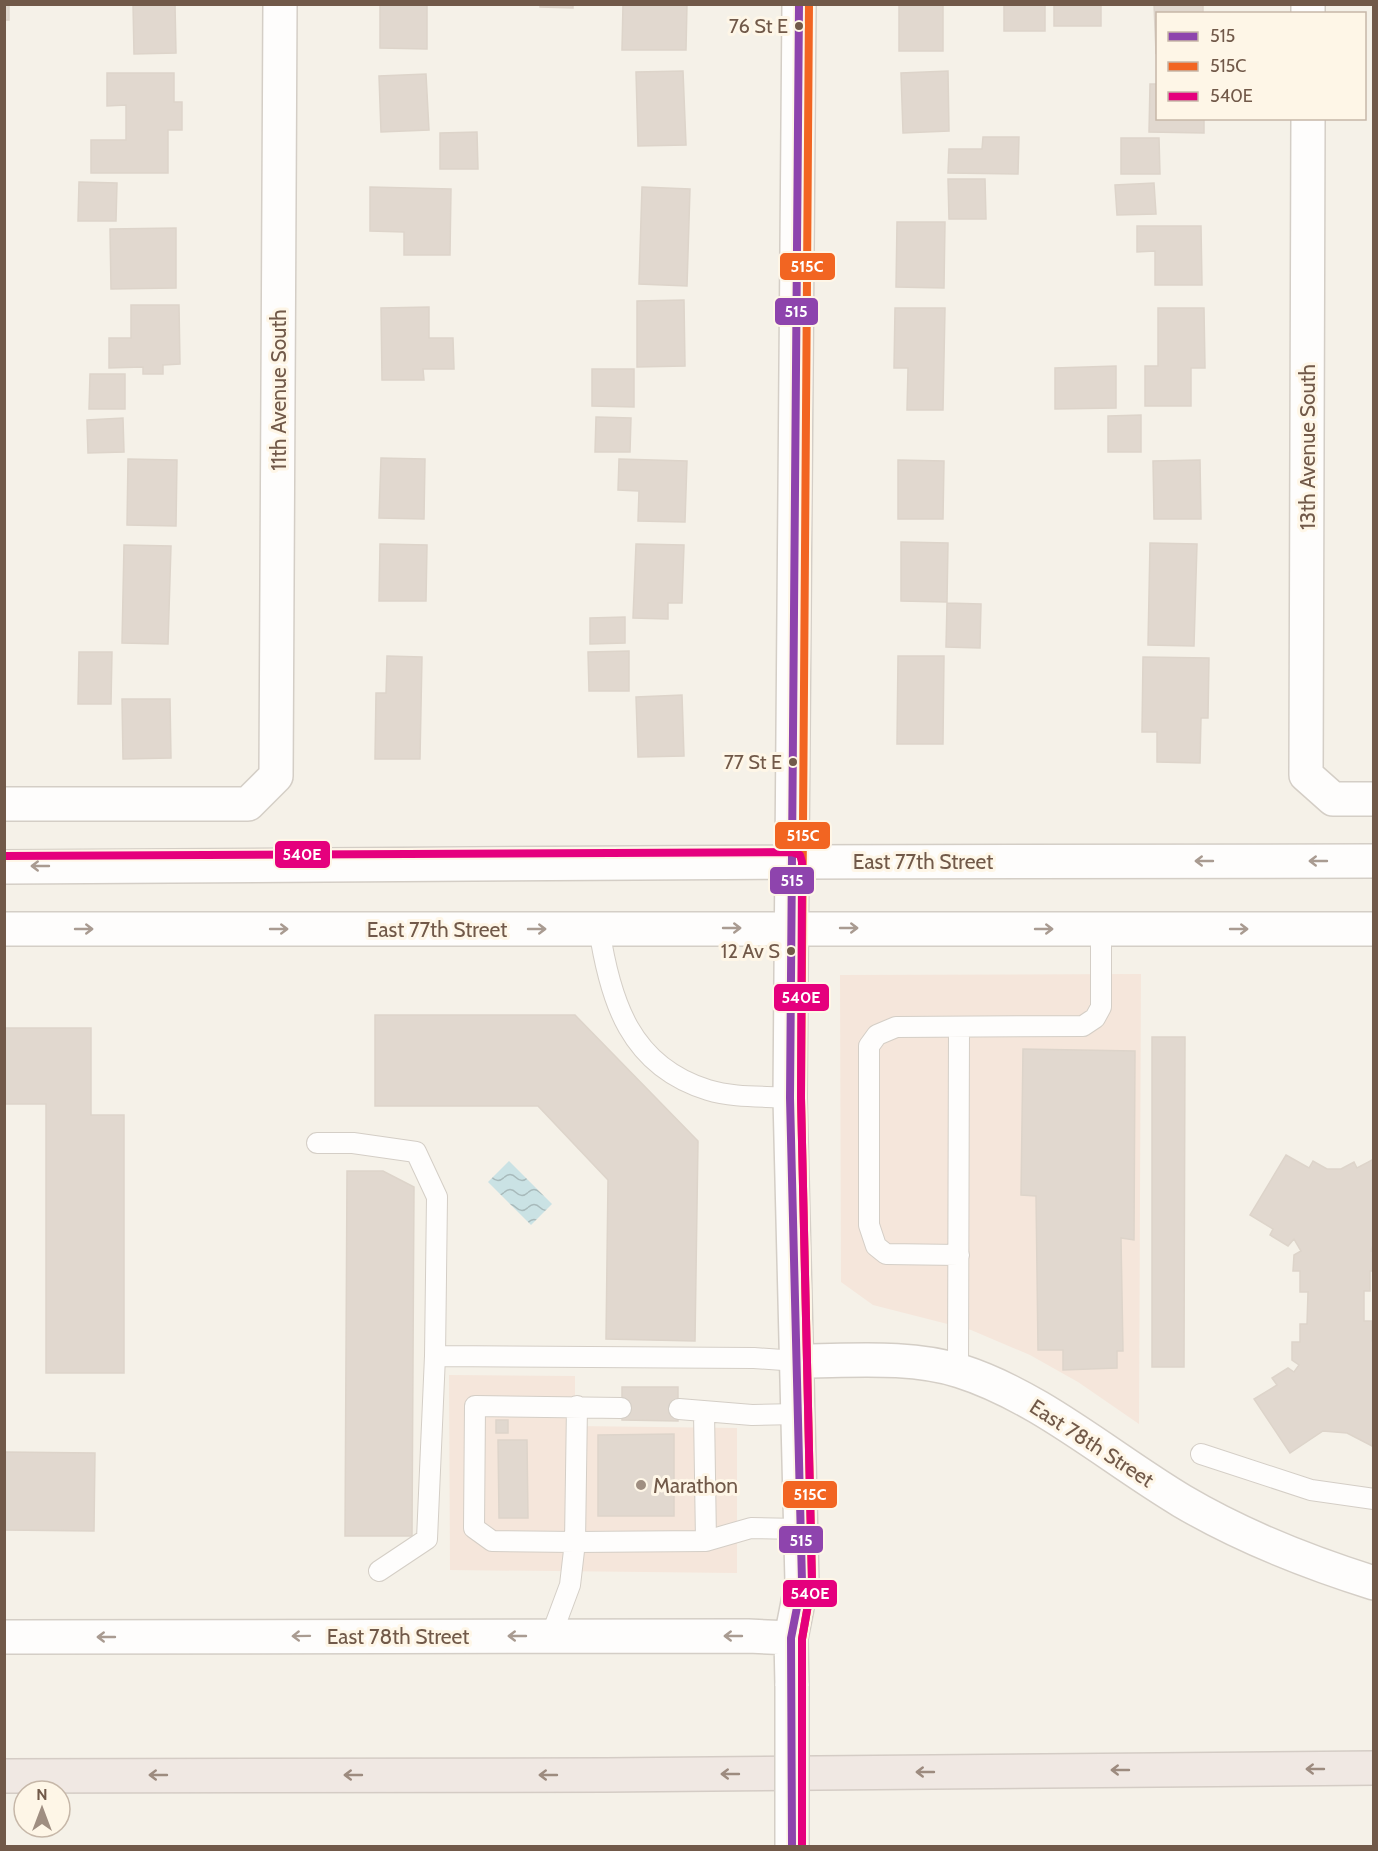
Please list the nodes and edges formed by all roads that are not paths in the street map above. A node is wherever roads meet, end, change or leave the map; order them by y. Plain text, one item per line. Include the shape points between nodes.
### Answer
1 (280, 4) edge
2 (799, 4) edge
3 (1308, 120) edge
4 (1374, 799) edge
5 (4, 804) edge
6 (792, 861) junction
7 (1374, 861) edge
8 (4, 867) edge
9 (599, 928) junction
10 (791, 928) junction
11 (4, 929) edge
12 (1101, 929) junction
13 (1374, 929) edge
14 (959, 1027) junction
15 (790, 1098) junction
16 (317, 1143) dead end
17 (959, 1255) junction
18 (435, 1356) junction
19 (797, 1361) junction
20 (958, 1370) junction
21 (577, 1406) junction
22 (621, 1407) dead end
23 (679, 1409) dead end
24 (704, 1412) junction
25 (797, 1414) junction
26 (1201, 1454) dead end
27 (1374, 1499) edge
28 (800, 1529) junction
29 (706, 1541) junction
30 (575, 1542) junction
31 (379, 1571) dead end
32 (1374, 1583) edge
33 (551, 1636) junction
34 (4, 1637) edge
35 (791, 1638) junction
36 (1374, 1768) edge
37 (4, 1776) edge
38 (792, 1846) edge

1 - 5 street, 11th Avenue South via 276,776 248,804
2 - 6 street
3 - 4 street, 13th Avenue South via 1306,775 1333,799
7 -> 6 street, East 77th Street
6 -> 8 street, East 77th Street
6 - 10 street
9 -> 10 street, East 77th Street
11 -> 9 street, East 77th Street
9 - 15 lane via 604,964 624,1022 660,1066 707,1090
10 -> 12 street, East 77th Street
10 - 15 street
12 -> 13 street, East 77th Street
12 - 14 lane via 1101,1007 1095,1018 1083,1026
14 - 17 lane
14 - 17 lane via 896,1027 878,1035 869,1046 869,1225 876,1246 886,1254
15 - 19 street
16 - 18 lane via 352,1143 416,1152 437,1197
17 - 20 lane
18 - 19 lane
18 - 31 lane via 427,1539
19 - 20 street, East 78th Street via 893,1361
19 - 25 street
20 - 32 street, East 78th Street via 1028,1401 1182,1501 1233,1529 1283,1552
21 - 22 lane
21 - 30 lane
21 - 30 lane via 475,1406 474,1528 492,1541
23 - 24 lane
24 - 25 lane
24 - 29 lane
25 - 28 street
26 - 27 lane via 1311,1490
28 - 29 lane via 751,1528
28 - 35 street via 802,1582
29 - 30 lane
30 - 33 lane via 570,1585
33 -> 34 street, East 78th Street
35 -> 33 street, East 78th Street
35 - 38 street, bridge
36 -> 37 highway

